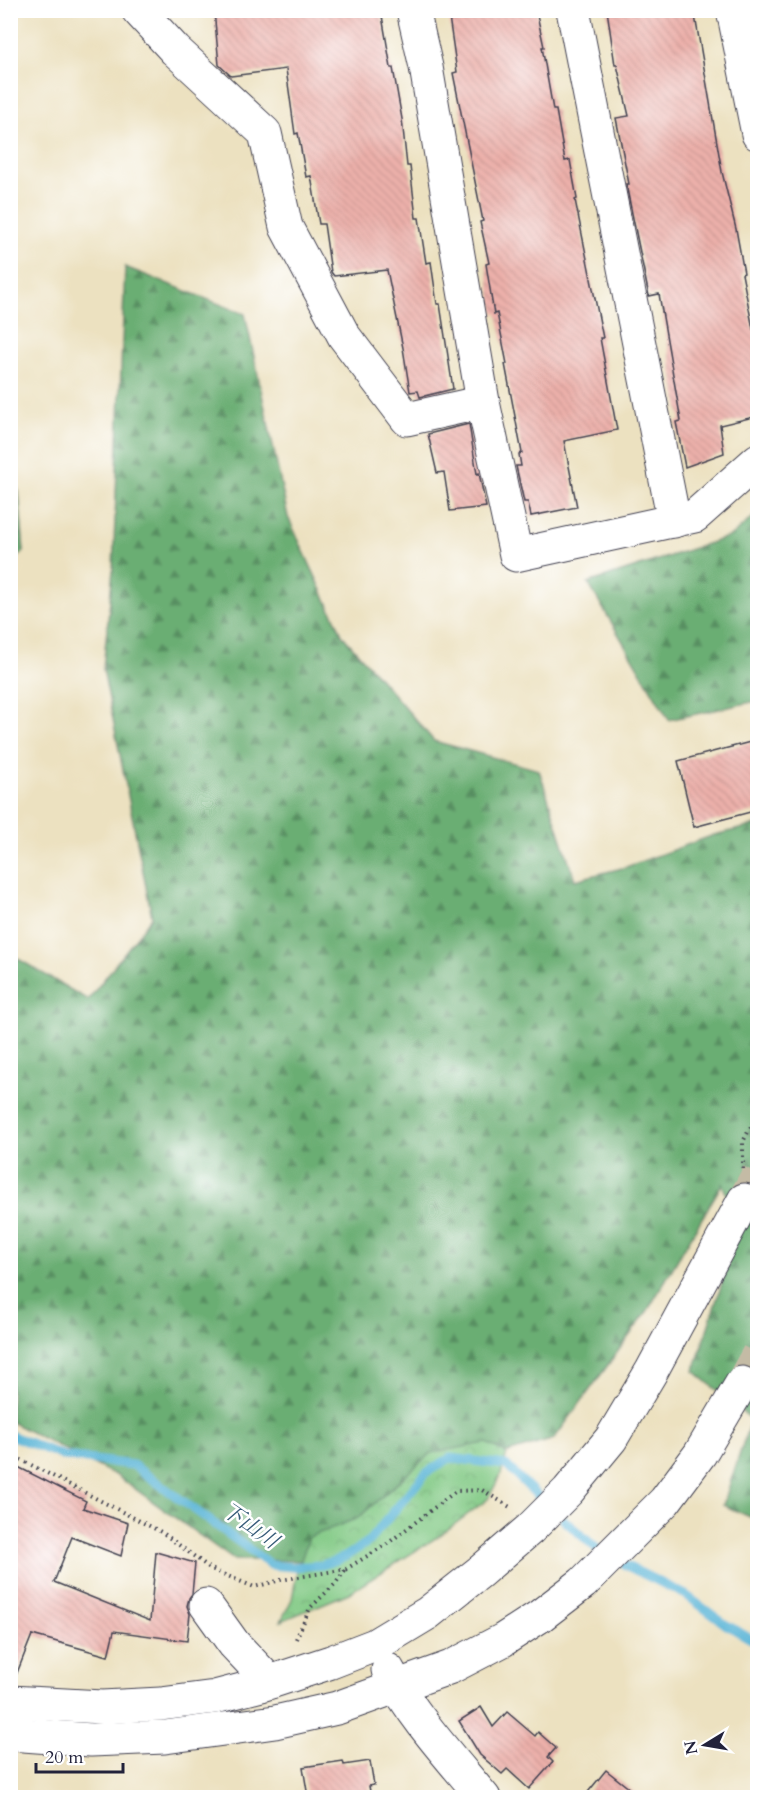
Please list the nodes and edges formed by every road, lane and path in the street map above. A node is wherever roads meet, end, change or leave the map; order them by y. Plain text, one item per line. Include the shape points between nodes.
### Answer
1 (138, 10) edge
2 (414, 10) edge
3 (573, 10) edge
4 (733, 10) edge
5 (758, 134) edge
6 (483, 402) junction
7 (758, 460) edge
8 (674, 521) junction
9 (758, 1112) edge
10 (743, 1142) dead end
11 (744, 1200) tunnel mouth
12 (742, 1383) tunnel mouth
13 (10, 1455) edge
14 (537, 1522) junction
15 (346, 1569) junction
16 (206, 1605) dead end
17 (375, 1645) junction
18 (275, 1680) junction
19 (397, 1687) junction
20 (10, 1702) edge
21 (10, 1734) edge
22 (484, 1797) edge

1 - 6 street via 266,133 286,227 344,336 407,419
2 - 6 street
3 - 8 street
4 - 5 street
6 - 8 street via 516,555
7 - 8 street via 695,516
9 - 10 path
11 - 14 street via 611,1439
12 - 19 street via 700,1454 665,1501 583,1583 503,1640 451,1667
13 - 15 path via 163,1533 211,1569 254,1587
14 - 15 path via 482,1490 456,1491 387,1544
14 - 17 street via 428,1613
15 - 18 path via 310,1608
16 - 18 street via 234,1644
17 - 18 street
17 - 19 street
18 - 20 street via 215,1697 161,1704 102,1707
19 - 21 street via 337,1708 209,1732 91,1740
19 - 22 street

